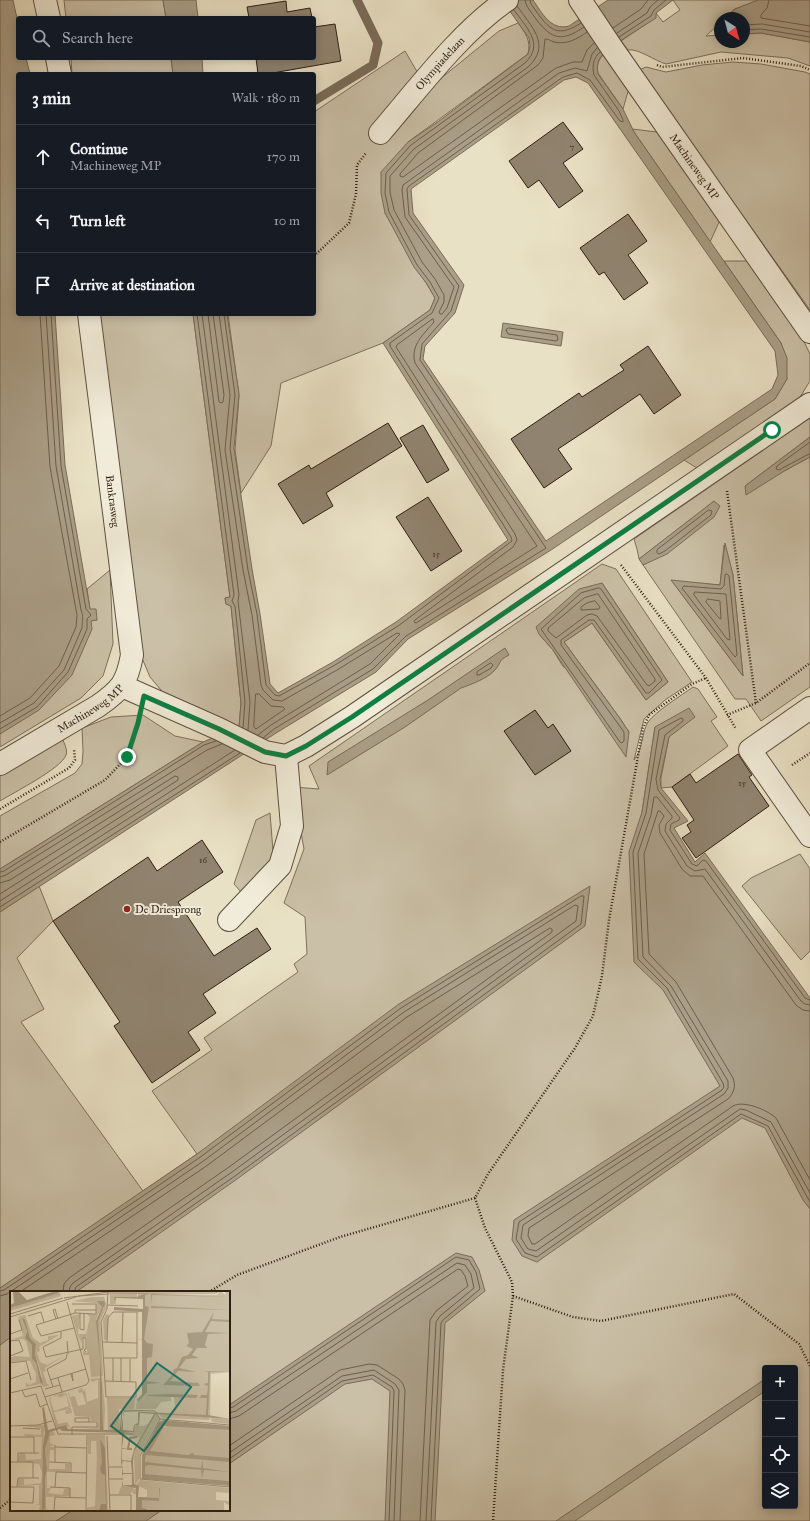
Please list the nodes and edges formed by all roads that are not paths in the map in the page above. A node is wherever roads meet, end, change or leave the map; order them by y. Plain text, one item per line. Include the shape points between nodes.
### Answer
1 (45, 0) edge
2 (503, 3) edge
3 (584, 6) edge
4 (49, 16) edge
5 (57, 60) edge
6 (60, 72) edge
7 (380, 133) road end
8 (89, 316) edge
9 (810, 332) edge
10 (810, 404) edge
11 (122, 686) junction
12 (810, 708) edge
13 (276, 754) junction
14 (0, 764) edge
15 (810, 836) edge
16 (229, 920) dead end

1 - 4 street
2 - 7 street, Olympiadelaan via 458,42
3 - 9 street, Machineweg MP
5 - 6 street
8 - 11 street, Bankrasweg via 132,655
10 - 13 street via 352,717 306,746
11 - 13 street, Machineweg MP
11 - 14 street, Machineweg MP via 98,706
12 - 15 street via 750,750
13 - 16 street via 292,826 280,866

